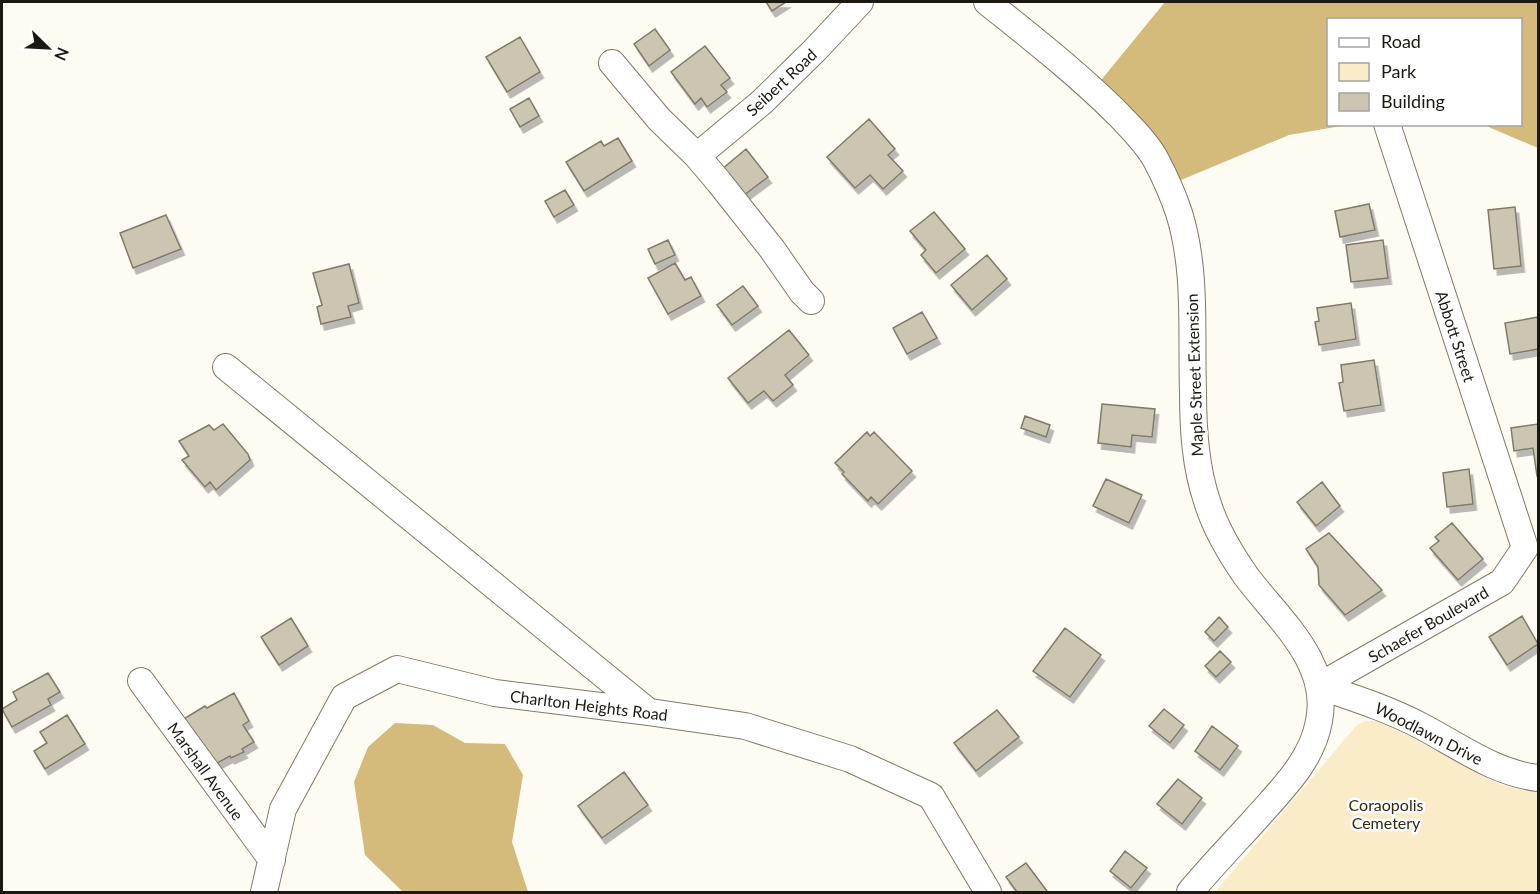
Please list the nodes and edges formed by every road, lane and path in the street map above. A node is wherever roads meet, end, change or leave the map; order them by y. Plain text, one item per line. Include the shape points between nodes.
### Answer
1 (860, 2) edge
2 (987, 2) edge
3 (612, 63) dead end
4 (1388, 126) edge
5 (697, 156) junction
6 (811, 301) dead end
7 (226, 368) dead end
8 (1525, 548) joint
9 (141, 681) dead end
10 (1319, 686) junction
11 (649, 712) junction
12 (1539, 778) edge
13 (272, 861) junction
14 (264, 892) edge
15 (988, 892) edge
16 (1190, 892) edge

1 - 5 street, Seibert Road via 769,95
2 - 10 street, Maple Street Extension via 1114,110 1154,156 1180,215 1187,250 1195,442 1206,501 1229,550 1301,644
3 - 5 street via 659,119
4 - 8 street, Abbott Street
5 - 6 street
7 - 11 street
8 - 10 street, Schaefer Boulevard via 1502,582
9 - 13 street, Marshall Avenue
10 - 12 street, Woodlawn Drive via 1382,707 1503,770
10 - 16 street, Maple Street Extension via 1319,722 1302,763
11 - 13 street, Charlton Heights Road via 495,693 397,669 344,697 284,809
11 - 15 street, Charlton Heights Road via 746,726 850,759 931,796
13 - 14 street, Charlton Heights Road

